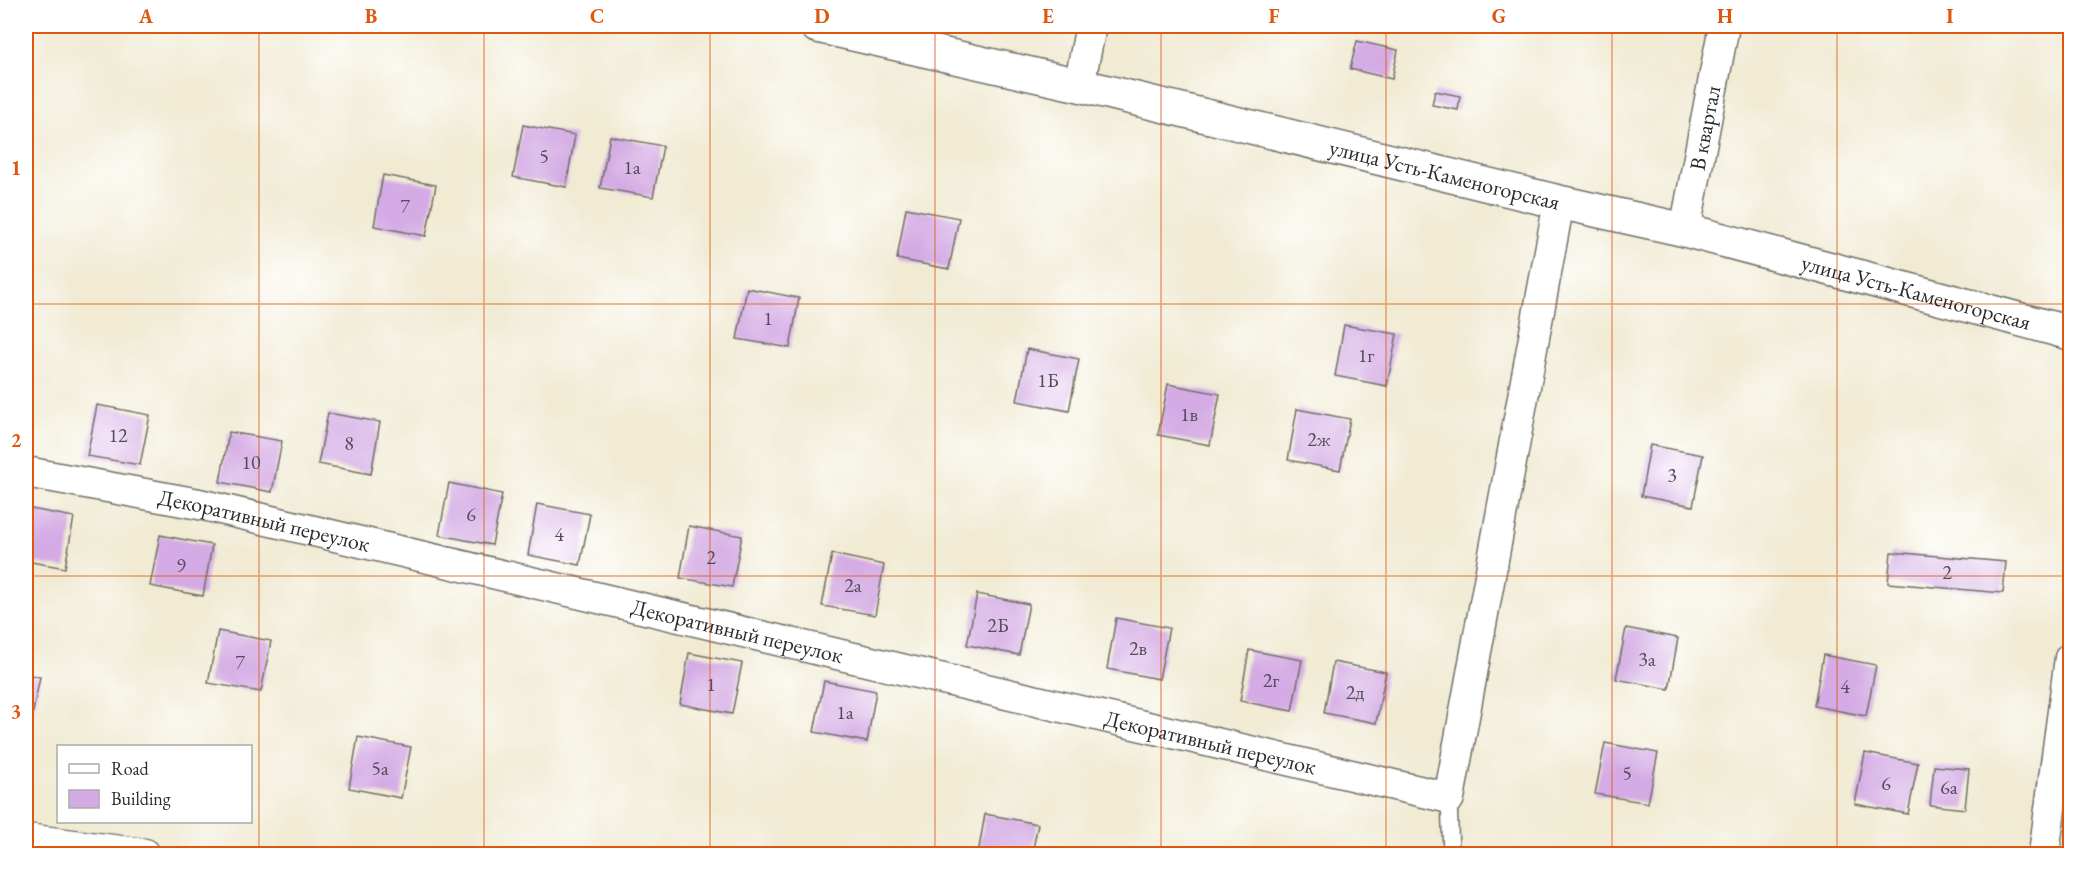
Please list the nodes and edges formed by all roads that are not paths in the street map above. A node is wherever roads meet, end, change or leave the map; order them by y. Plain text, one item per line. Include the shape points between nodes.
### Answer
1 (817, 26) edge
2 (1091, 26) edge
3 (1724, 26) edge
4 (1079, 86) junction
5 (1559, 202) junction
6 (1685, 230) junction
7 (2070, 333) edge
8 (26, 472) edge
9 (2070, 658) edge
10 (1449, 798) junction
11 (26, 839) edge
12 (145, 855) edge
13 (1451, 855) edge
14 (2044, 855) edge

1 - 4 street, улица Усть-Каменогорская
2 - 4 street
3 - 6 street, В квартал
4 - 5 street, улица Усть-Каменогорская
5 - 6 street, улица Усть-Каменогорская
5 - 10 street
6 - 7 street, улица Усть-Каменогорская
8 - 10 street, Декоративный переулок via 222,510
9 - 14 street
10 - 13 lane
11 - 12 street

